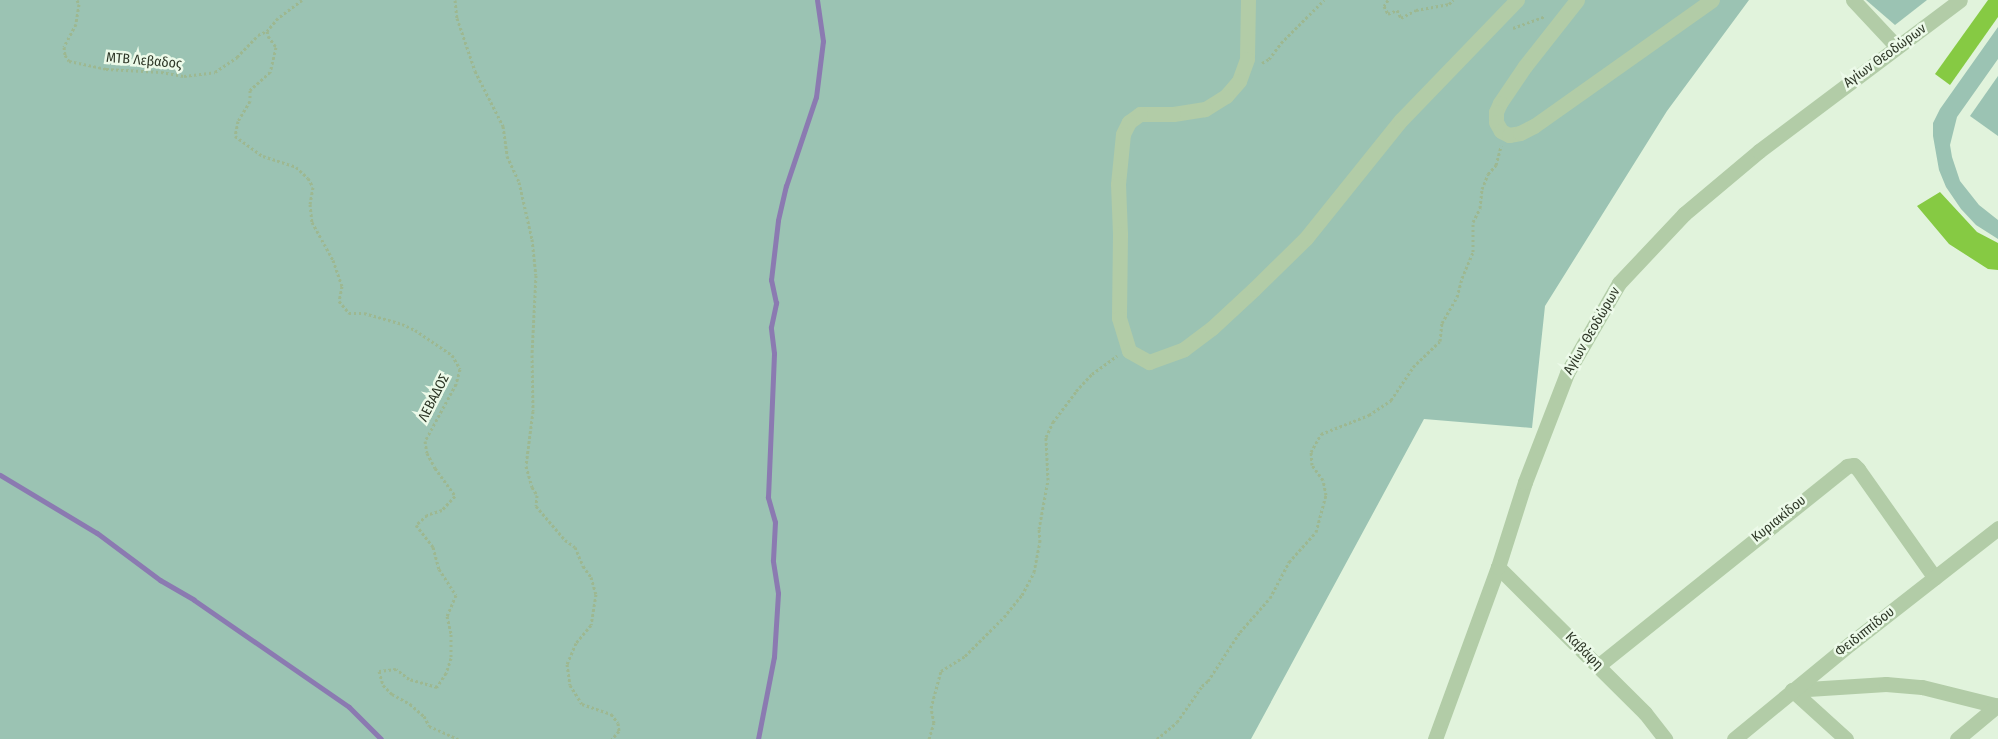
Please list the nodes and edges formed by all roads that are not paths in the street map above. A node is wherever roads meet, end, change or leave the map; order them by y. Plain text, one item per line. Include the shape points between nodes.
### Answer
1 (1248, 0) edge
2 (1518, 0) edge
3 (1577, 0) edge
4 (1712, 0) edge
5 (1853, 0) edge
6 (1960, 0) edge
7 (1897, 47) junction
8 (1998, 528) edge
9 (1498, 567) junction
10 (1935, 578) junction
11 (1599, 665) junction
12 (1792, 690) junction
13 (1998, 706) edge
14 (1435, 739) edge
15 (1665, 739) edge
16 (1734, 739) edge
17 (1846, 739) edge
18 (1957, 739) edge

1 - 2 street via 1247,59 1239,81 1226,96 1205,108 1173,114 1140,114 1129,122 1123,134 1118,184 1119,318 1129,352 1149,362 1184,349 1212,328 1306,238 1401,120
3 - 4 street via 1500,103 1496,122 1501,131 1509,135 1534,126
5 - 7 street
6 - 7 street, Αγίων Θεοδώρων
7 - 9 street, Αγίων Θεοδώρων via 1760,151 1684,214 1618,283 1567,372 1525,482
8 - 10 street, Φειδιππίδου
9 - 11 street, Καβάφη
9 - 14 street, Αγίων Θεοδώρων
10 - 11 street, Κυριακίδου via 1858,469 1854,465 1847,466
10 - 12 street, Φειδιππίδου
11 - 15 street, Καβάφη
12 - 13 street via 1886,684 1922,687
12 - 16 street, Φειδιππίδου
12 - 17 street
13 - 18 street

